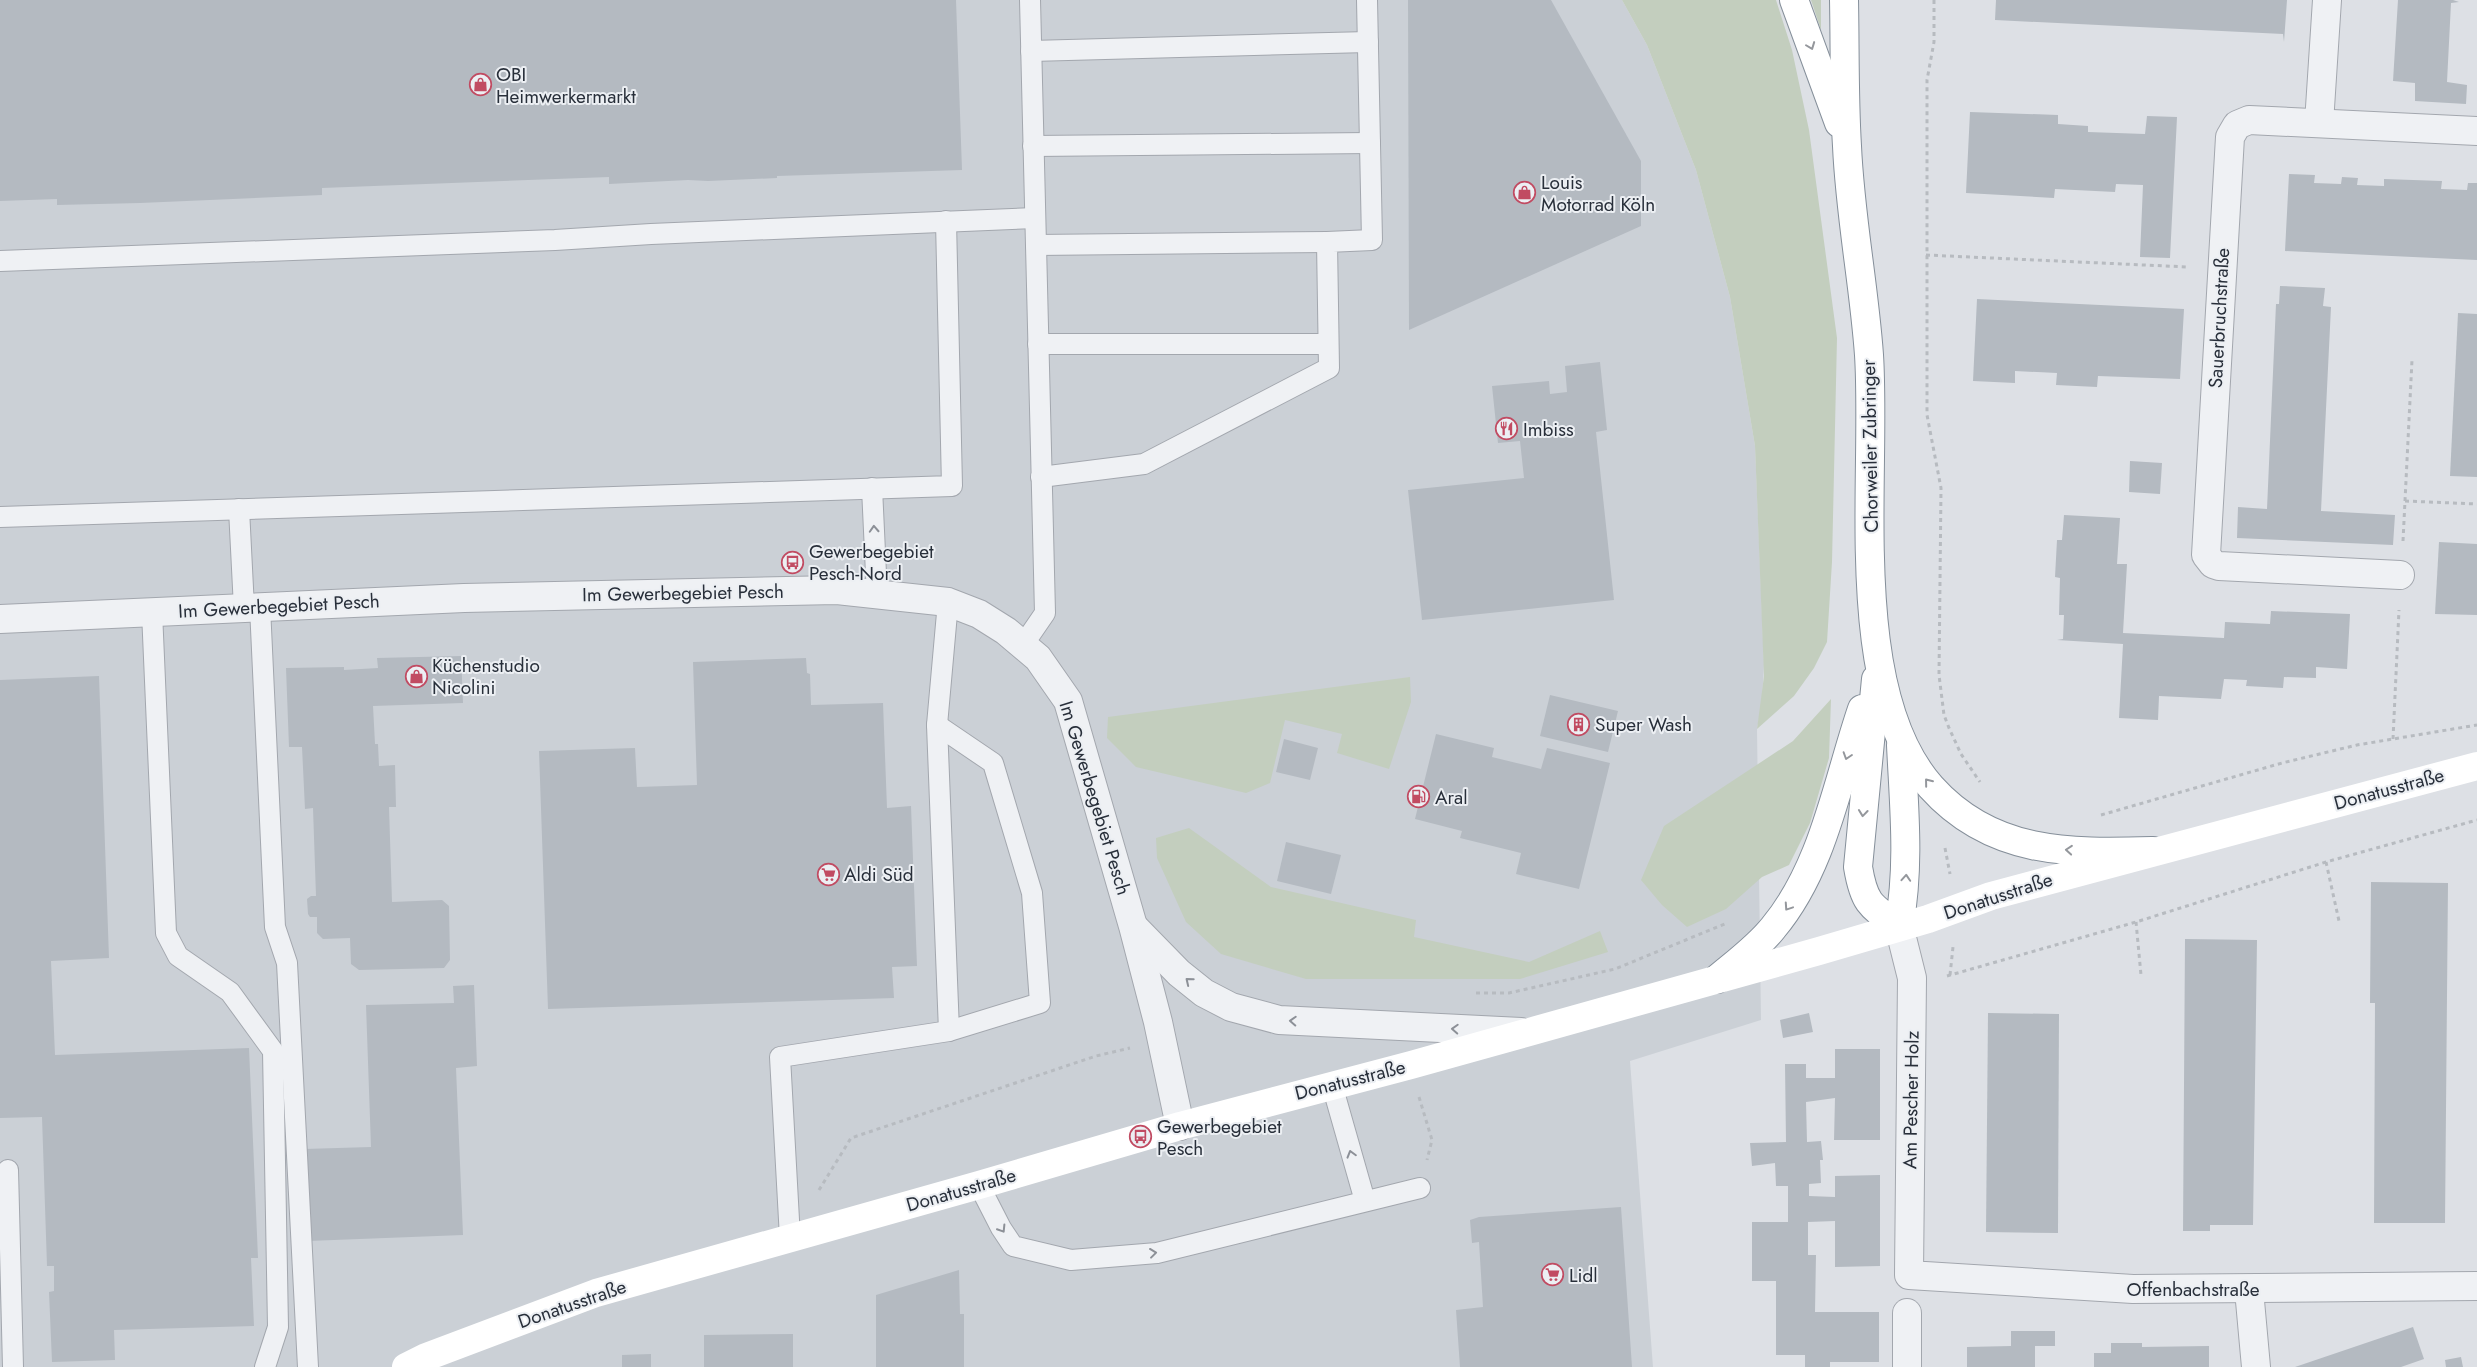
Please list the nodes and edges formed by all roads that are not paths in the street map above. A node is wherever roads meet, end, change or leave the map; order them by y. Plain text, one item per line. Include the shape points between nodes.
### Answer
1 (1030, 0) edge
2 (1367, 0) edge
3 (1794, 0) edge
4 (1844, 0) edge
5 (2327, 0) edge
6 (1368, 42) junction
7 (1031, 51) junction
8 (2319, 123) junction
9 (2477, 131) edge
10 (1370, 143) junction
11 (1033, 146) junction
12 (1847, 148) junction
13 (1035, 218) junction
14 (946, 221) junction
15 (1327, 242) junction
16 (1036, 244) junction
17 (0, 261) edge
18 (1038, 344) junction
19 (1328, 344) junction
20 (1041, 477) junction
21 (872, 488) junction
22 (239, 509) junction
23 (0, 517) edge
24 (2400, 575) dead end
25 (877, 595) junction
26 (948, 602) junction
27 (252, 608) junction
28 (152, 612) junction
29 (0, 619) edge
30 (1023, 645) junction
31 (1878, 660) junction
32 (937, 725) junction
33 (1901, 742) junction
34 (2477, 766) edge
35 (2153, 851) junction
36 (1133, 926) junction
37 (1899, 926) junction
38 (1717, 979) junction
39 (949, 1031) junction
40 (1521, 1032) junction
41 (1332, 1085) junction
42 (1180, 1126) junction
43 (8, 1170) dead end
44 (979, 1185) junction
45 (1420, 1188) road end
46 (1365, 1201) junction
47 (790, 1238) junction
48 (1909, 1275) joint
49 (2477, 1286) edge
50 (2249, 1290) junction
51 (1907, 1313) dead end
52 (13, 1367) edge
53 (265, 1367) edge
54 (308, 1367) edge
55 (406, 1367) edge
56 (1907, 1367) edge
57 (2256, 1367) edge

1 - 7 lane
2 - 6 lane
3 -> 12 main road, Chorweiler Zubringer
4 - 12 main road, Chorweiler Zubringer
5 - 8 street
6 - 7 lane
6 - 10 lane
7 - 11 lane
8 - 9 street, Sauerbruchstraße
8 - 24 street, Sauerbruchstraße via 2249,120 2242,121 2232,130 2206,550 2208,560 2219,566
10 - 11 lane
10 - 15 lane via 1372,240
11 - 13 lane
12 - 31 main road, Chorweiler Zubringer via 1869,356 1872,593
13 - 14 lane
13 - 16 lane
14 - 17 lane
14 - 21 lane via 952,486
15 - 16 lane
15 - 19 lane
16 - 18 lane
18 - 19 lane
18 - 20 lane
19 - 20 lane via 1329,368 1144,464
20 - 30 lane via 1044,613
21 - 22 lane
25 -> 21 lane
22 - 23 lane
22 - 27 lane
25 - 26 street, Im Gewerbegebiet Pesch
25 - 27 street, Im Gewerbegebiet Pesch via 837,590 724,592 464,598
26 - 30 street, Im Gewerbegebiet Pesch via 979,614
26 - 32 lane
27 - 28 street, Im Gewerbegebiet Pesch
27 - 54 lane via 275,927 287,963
28 - 29 street, Im Gewerbegebiet Pesch
28 - 53 lane via 166,933 178,956 230,992 273,1050 278,1327
30 - 36 street, Im Gewerbegebiet Pesch via 1038,658 1068,701
31 - 33 main road, Chorweiler Zubringer
31 -> 37 main road via 1858,867 1862,892 1869,904
31 -> 38 main road via 1822,836 1804,881 1773,929
32 - 39 lane
32 - 39 lane via 994,763 1032,894 1040,1003
35 -> 33 main road via 2092,852 2037,847 2020,844 1986,830 1965,818 1931,786 1914,766
37 -> 33 main road via 1907,858
34 - 35 main road, Donatusstraße
35 - 37 main road, Donatusstraße via 1991,896
40 -> 36 street, Donatusstraße via 1279,1020 1239,1009 1204,993 1179,973
36 - 42 street, Im Gewerbegebiet Pesch
37 - 38 main road, Donatusstraße
37 - 48 street, Am Pescher Holz via 1912,978
38 - 40 main road, Donatusstraße
39 - 47 lane via 780,1057
40 - 41 main road, Donatusstraße
41 - 42 main road, Donatusstraße
46 -> 41 lane
42 - 44 main road, Donatusstraße
43 - 52 lane
44 -> 46 lane via 1013,1246 1071,1260 1157,1253
44 - 47 main road, Donatusstraße
45 - 46 lane
47 - 55 main road, Donatusstraße via 596,1293
48 - 50 street, Offenbachstraße via 2133,1289
49 - 50 street, Offenbachstraße
50 - 57 street
51 - 56 street

